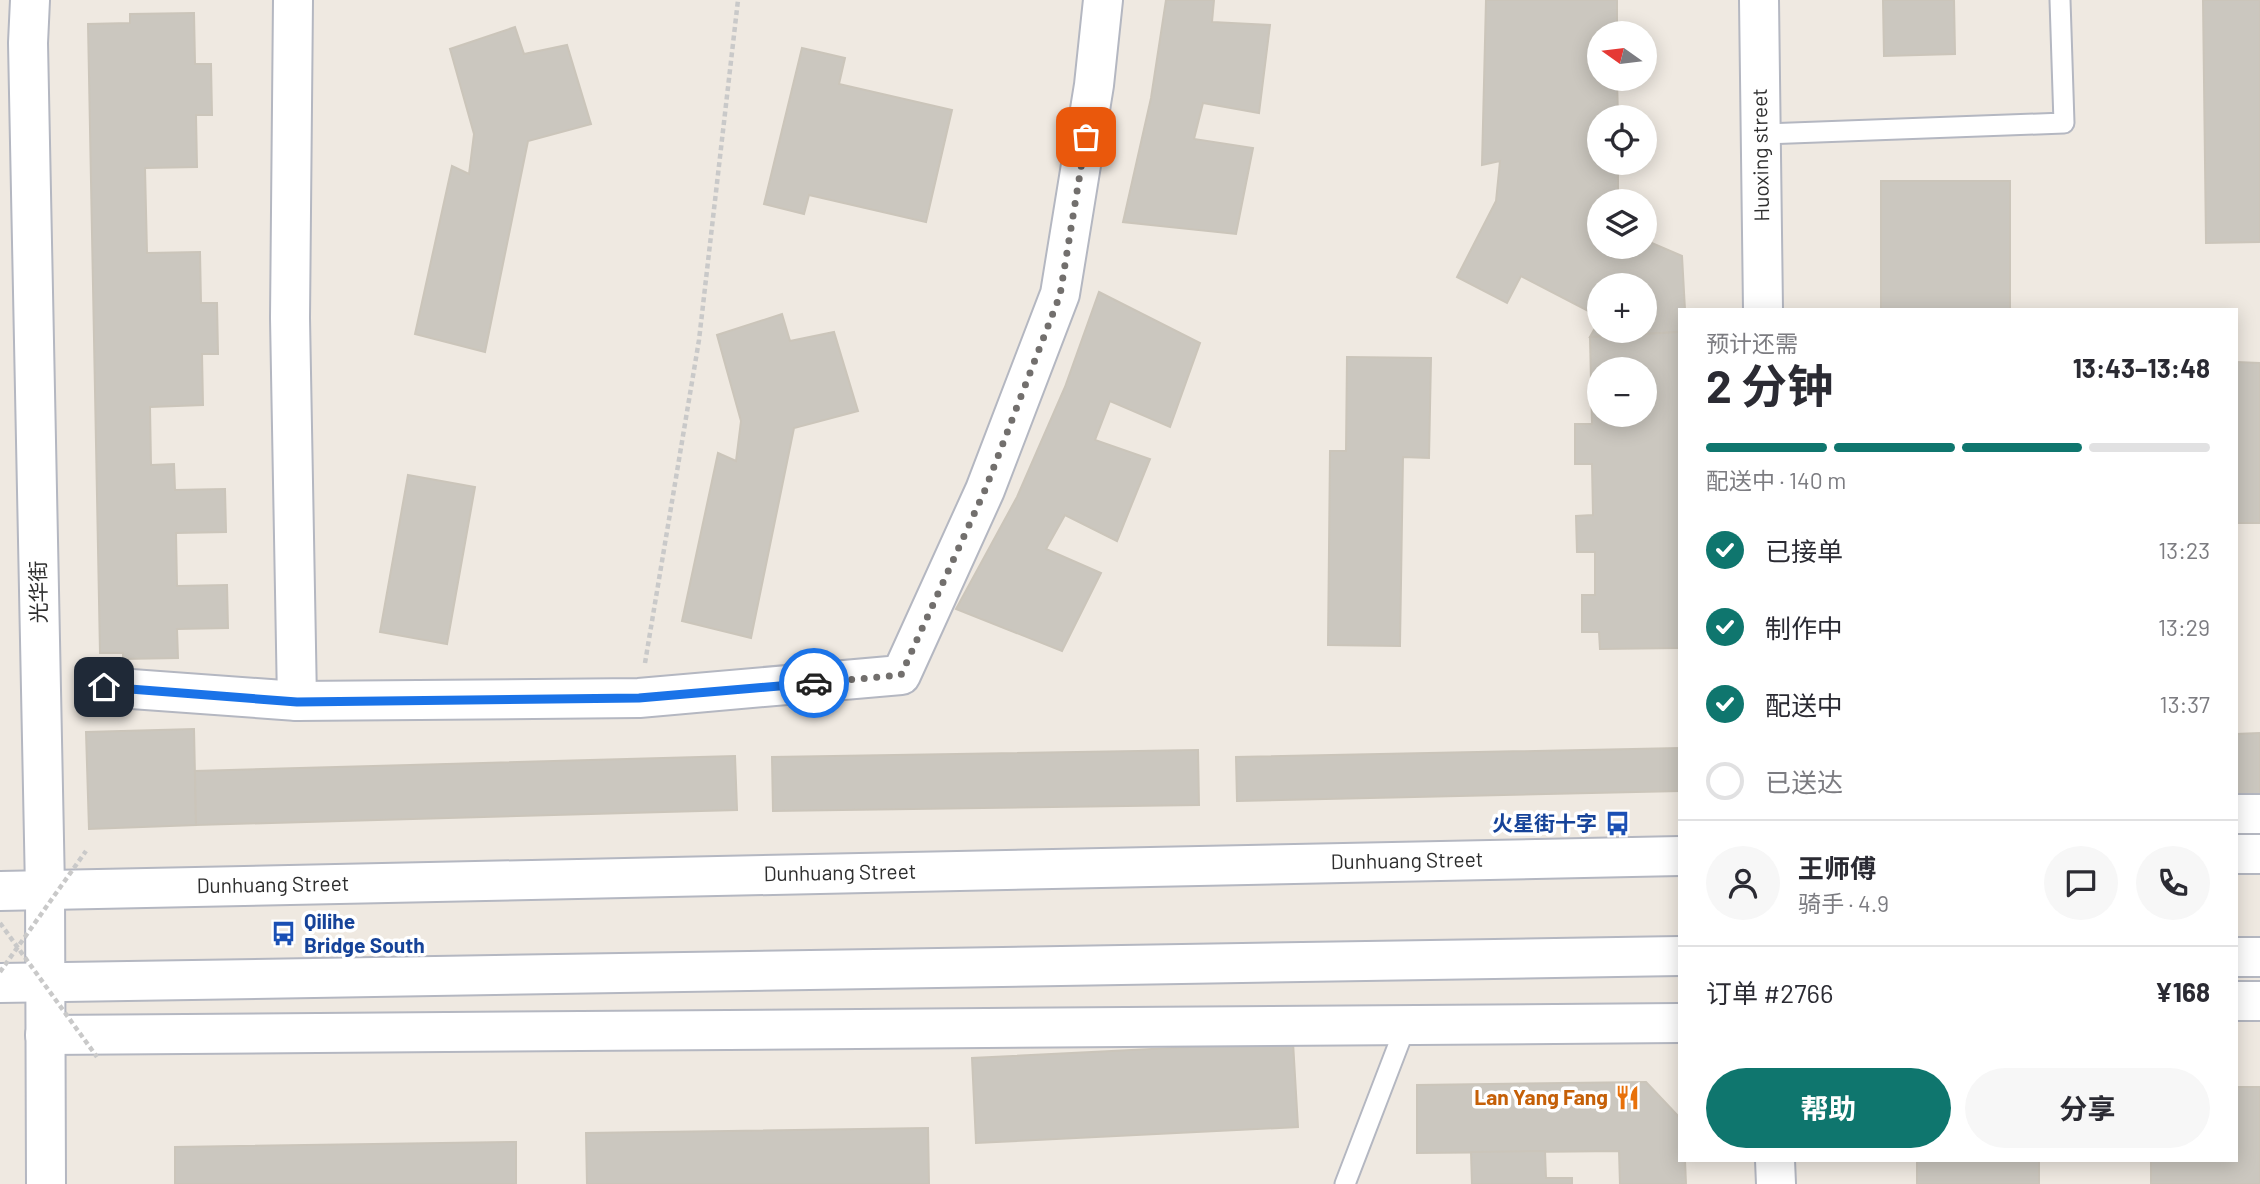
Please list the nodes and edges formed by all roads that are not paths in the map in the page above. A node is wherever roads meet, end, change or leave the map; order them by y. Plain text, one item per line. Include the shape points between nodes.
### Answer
1 (30, 0) edge
2 (293, 0) edge
3 (1102, 0) edge
4 (1759, 0) edge
5 (2060, 0) edge
6 (1761, 134) junction
7 (1763, 308) edge
8 (104, 687) dead end
9 (297, 702) junction
10 (2238, 814) edge
11 (2260, 814) edge
12 (2238, 854) edge
13 (2260, 854) edge
14 (1678, 856) edge
15 (44, 890) junction
16 (0, 891) edge
17 (1678, 956) edge
18 (2238, 957) edge
19 (2260, 957) edge
20 (0, 983) edge
21 (44, 983) junction
22 (2238, 1001) edge
23 (2260, 1001) edge
24 (1678, 1023) edge
25 (1406, 1025) junction
26 (45, 1034) junction
27 (1775, 1162) edge
28 (46, 1184) edge
29 (1345, 1184) edge
30 (1776, 1184) edge

1 - 15 street, 光华街
2 - 9 street via 290,318
3 - 9 street via 1094,85 1060,295 985,490 901,675 639,698
4 - 6 street, Huoxing street
5 - 6 lane via 2064,123
6 - 7 street, Huoxing street
8 - 9 street
10 - 11 street
12 - 13 street
14 - 15 street, Dunhuang Street
15 - 16 street, Dunhuang Street
15 - 21 street, 光华街
17 - 21 street
18 - 19 street
20 - 21 street
21 - 26 street, 光华街
22 - 23 street
24 - 25 street
25 - 26 street
25 - 29 lane
26 - 28 street, 光华街
27 - 30 street

